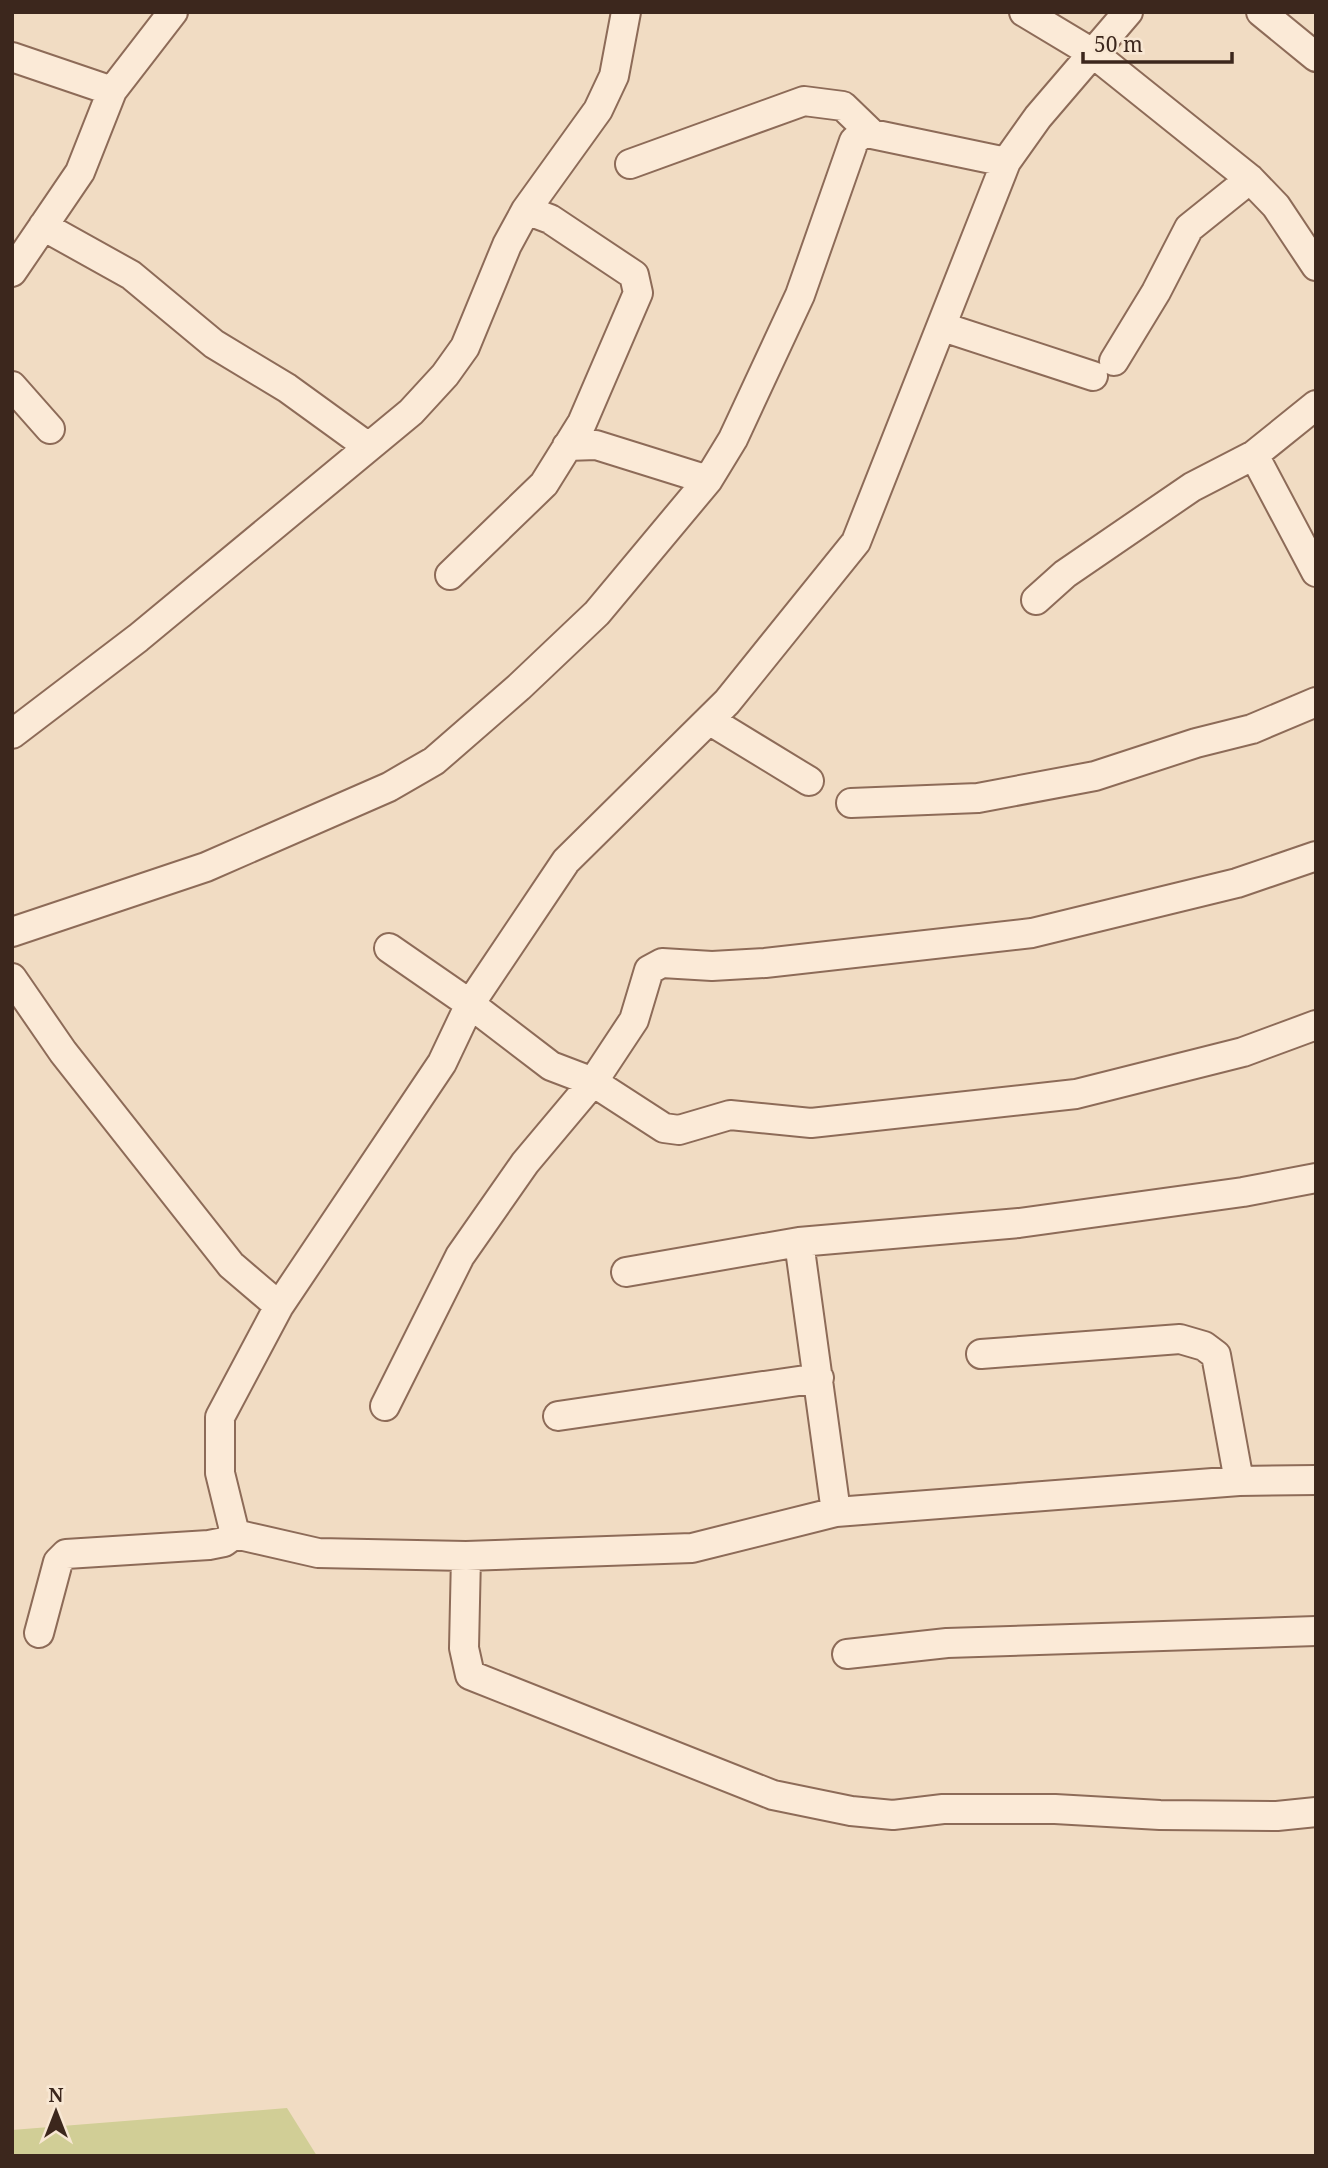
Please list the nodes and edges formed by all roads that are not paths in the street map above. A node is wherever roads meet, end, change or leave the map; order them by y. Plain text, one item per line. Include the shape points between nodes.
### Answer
1 (173, 12) edge
2 (626, 12) edge
3 (1024, 12) edge
4 (1129, 12) edge
5 (1261, 12) edge
6 (1094, 54) junction
7 (12, 57) edge
8 (1316, 57) edge
9 (112, 91) junction
10 (872, 134) junction
11 (1006, 162) junction
12 (630, 164) dead end
13 (1250, 180) junction
14 (526, 209) junction
15 (43, 226) junction
16 (1316, 265) edge
17 (12, 272) edge
18 (943, 327) junction
19 (12, 386) edge
20 (1316, 405) edge
21 (50, 429) dead end
22 (367, 446) junction
23 (567, 446) junction
24 (1254, 455) junction
25 (708, 480) junction
26 (1316, 572) edge
27 (450, 575) dead end
28 (1036, 600) dead end
29 (1316, 702) edge
30 (709, 720) junction
31 (12, 734) edge
32 (809, 782) dead end
33 (851, 803) dead end
34 (1316, 856) edge
35 (12, 932) edge
36 (389, 948) dead end
37 (12, 978) edge
38 (470, 1004) junction
39 (1316, 1025) edge
40 (593, 1082) junction
41 (1316, 1178) edge
42 (799, 1242) junction
43 (626, 1272) dead end
44 (279, 1306) junction
45 (981, 1354) dead end
46 (819, 1378) junction
47 (385, 1406) dead end
48 (558, 1416) dead end
49 (1316, 1480) edge
50 (1239, 1481) junction
51 (836, 1513) junction
52 (235, 1534) junction
53 (466, 1556) junction
54 (1316, 1631) edge
55 (39, 1633) dead end
56 (847, 1654) dead end
57 (1316, 1812) edge

1 - 9 street
2 - 14 street via 614,76 598,110
3 - 6 street
4 - 6 street
5 - 8 street
6 - 11 street via 1038,117
6 - 13 street
7 - 9 street
9 - 15 street via 80,172
10 - 11 street
10 - 12 street via 843,106 804,101
10 - 25 street via 862,134 854,141 800,295 733,439
11 - 18 street
13 - 16 street via 1276,206
13 - 18 street via 1189,228 1156,292 1104,368
14 - 22 street via 465,347 411,412
14 - 23 street via 550,219 634,275 638,284 630,314 582,423
15 - 17 street
15 - 22 street via 131,275 214,344 287,388
18 - 30 street via 856,542
19 - 21 street
20 - 24 street
22 - 31 street via 138,638
23 - 25 street via 596,445
23 - 27 street via 544,484
24 - 26 street
24 - 28 street via 1192,487 1065,574
25 - 35 street via 597,613 434,761 389,787 206,867
29 - 33 street via 1252,729 1095,776 978,798
30 - 32 street
30 - 38 street via 566,861
34 - 40 street via 1237,883 1032,933 765,963 662,963 649,970 634,1020
36 - 38 street
37 - 44 street via 63,1052 231,1265
38 - 40 street via 551,1066
38 - 44 street via 442,1063
39 - 40 street via 1243,1052 1076,1094 811,1123 730,1115 689,1129 664,1128
40 - 47 street via 526,1163 460,1256
41 - 42 street via 1019,1223
42 - 43 street
42 - 46 street
44 - 52 street via 220,1417 220,1473
45 - 50 street via 1180,1339 1204,1346 1216,1355
46 - 48 street
46 - 51 street
49 - 50 street
50 - 51 street
51 - 53 street via 692,1548
52 - 53 street via 318,1553
52 - 55 street via 209,1545 66,1554 58,1562
53 - 57 street via 464,1648 470,1675 773,1796 892,1815 943,1809 1277,1816
54 - 56 street via 947,1643

